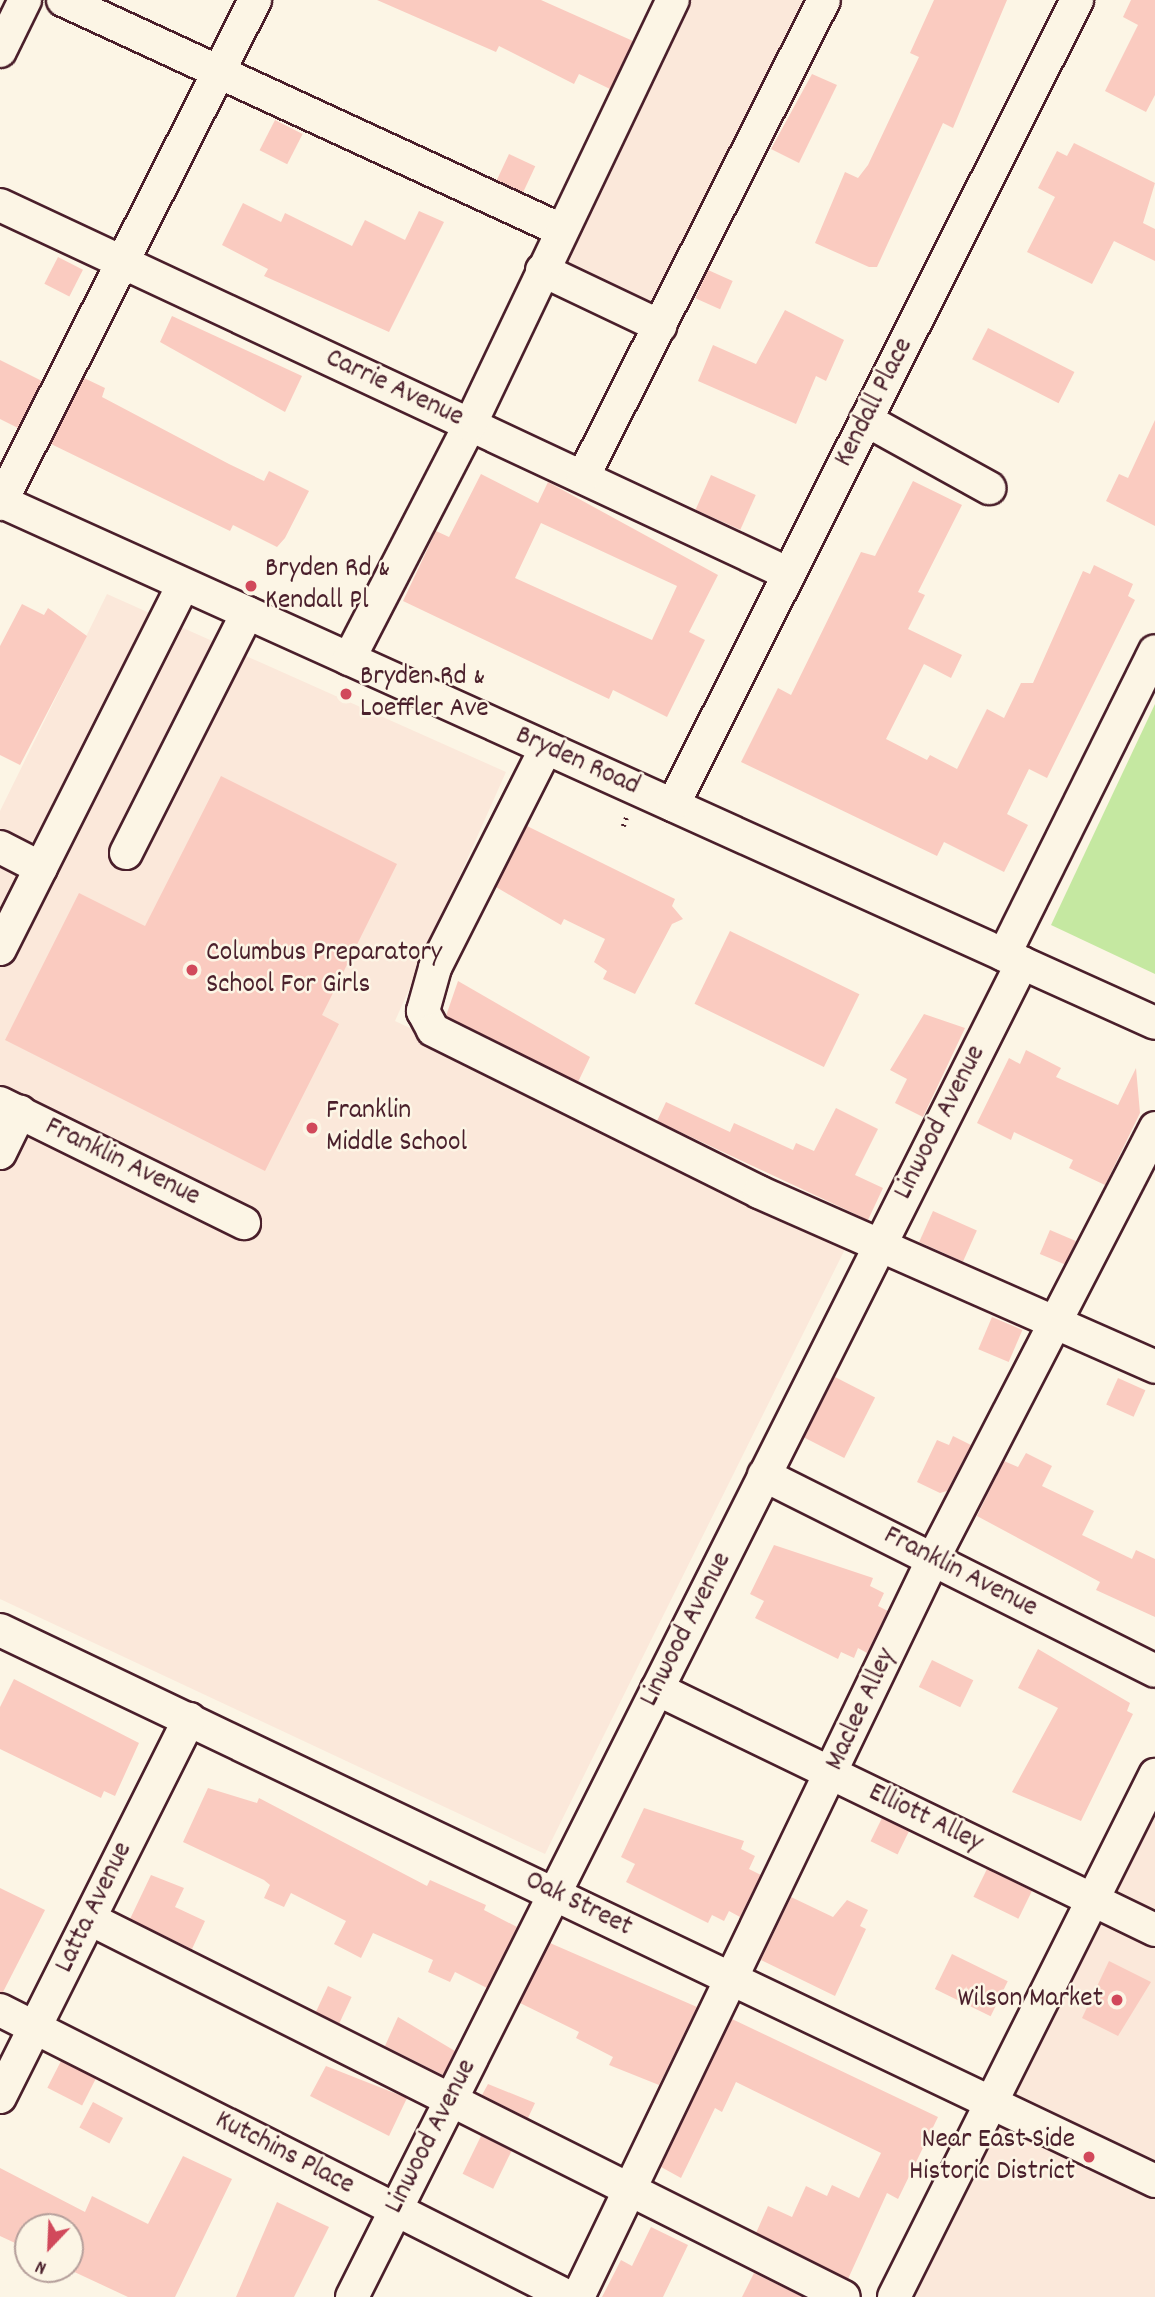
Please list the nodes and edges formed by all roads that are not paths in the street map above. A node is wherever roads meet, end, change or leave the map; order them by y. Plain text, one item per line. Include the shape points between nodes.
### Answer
1 (25, 0) edge
2 (63, 0) edge
3 (256, 0) edge
4 (824, 0) edge
5 (1077, 0) edge
6 (663, 3) edge
7 (0, 51) edge
8 (220, 72) junction
9 (0, 205) edge
10 (561, 230) junction
11 (124, 263) junction
12 (542, 270) junction
13 (660, 326) junction
14 (866, 420) junction
15 (470, 425) junction
16 (583, 477) junction
17 (989, 488) dead end
18 (0, 502) edge
19 (789, 574) junction
20 (183, 584) junction
21 (247, 613) junction
22 (1155, 651) edge
23 (349, 659) junction
24 (546, 748) junction
25 (673, 805) junction
26 (0, 847) edge
27 (126, 853) dead end
28 (41, 868) junction
29 (0, 949) edge
30 (1013, 959) junction
31 (1155, 1023) edge
32 (10, 1107) edge
33 (1155, 1128) edge
34 (0, 1153) edge
35 (244, 1223) dead end
36 (881, 1243) junction
37 (1055, 1321) junction
38 (1155, 1367) edge
39 (764, 1475) junction
40 (933, 1559) junction
41 (0, 1630) edge
42 (1155, 1671) edge
43 (657, 1689) junction
44 (189, 1719) junction
45 (832, 1774) junction
46 (1155, 1775) edge
47 (553, 1894) junction
48 (1092, 1899) junction
49 (90, 1919) junction
50 (1155, 1930) edge
51 (730, 1980) junction
52 (0, 2010) edge
53 (36, 2028) junction
54 (0, 2097) edge
55 (450, 2100) junction
56 (991, 2102) junction
57 (1155, 2181) edge
58 (629, 2191) junction
59 (396, 2210) junction
60 (352, 2297) edge
61 (569, 2297) edge
62 (578, 2297) edge
63 (844, 2297) edge
64 (894, 2297) edge

1 - 7 street
2 - 8 street
3 - 8 street
4 - 13 street
5 - 14 street, Kendall Place
6 - 10 street
8 - 10 street
8 - 11 street
9 - 11 street, Carrie Avenue
10 - 12 street
11 - 15 street, Carrie Avenue
11 - 18 street
12 - 13 street
12 - 15 street
13 - 16 street
14 - 17 street
14 - 19 street, Kendall Place
15 - 16 street, Carrie Avenue
15 - 23 street
16 - 19 street, Carrie Avenue
18 - 20 street, Bryden Road
19 - 25 street, Kendall Place
20 - 21 street, Bryden Road
20 - 28 street
21 - 23 street, Bryden Road
21 - 27 street
22 - 30 street, Linwood Avenue
23 - 24 street, Bryden Road
24 - 25 street, Bryden Road
24 - 36 street via 435,968 423,1011 433,1030 514,1076
25 - 30 street, Bryden Road
26 - 28 street
28 - 29 street
30 - 31 street, Bryden Road
30 - 36 street, Linwood Avenue
32 - 34 street
32 - 35 street, Franklin Avenue
33 - 37 street, Maclee Alley
36 - 37 street
36 - 39 street, Linwood Avenue
37 - 38 street
37 - 40 street, Maclee Alley
39 - 40 street, Franklin Avenue
39 - 43 street, Linwood Avenue
40 - 42 street, Franklin Avenue
40 - 45 street, Maclee Alley
41 - 44 street, Oak Street
43 - 45 street, Elliott Alley
43 - 47 street, Linwood Avenue
44 - 47 street, Oak Street
44 - 49 street, Latta Avenue
45 - 48 street, Elliott Alley
45 - 51 street, Maclee Alley
46 - 48 street
47 - 51 street, Oak Street
47 - 55 street, Linwood Avenue
48 - 50 street, Elliott Alley
48 - 56 street
49 - 53 street, Latta Avenue
49 - 55 street
51 - 56 street, Oak Street
51 - 58 street, Maclee Alley
52 - 53 street, Kutchins Place
53 - 54 street, Latta Avenue
53 - 59 street, Kutchins Place
55 - 58 street
55 - 59 street, Linwood Avenue
56 - 57 street, Oak Street
56 - 64 street
58 - 62 street, Maclee Alley
58 - 63 street
59 - 60 street, Linwood Avenue
59 - 61 street, Kutchins Place

